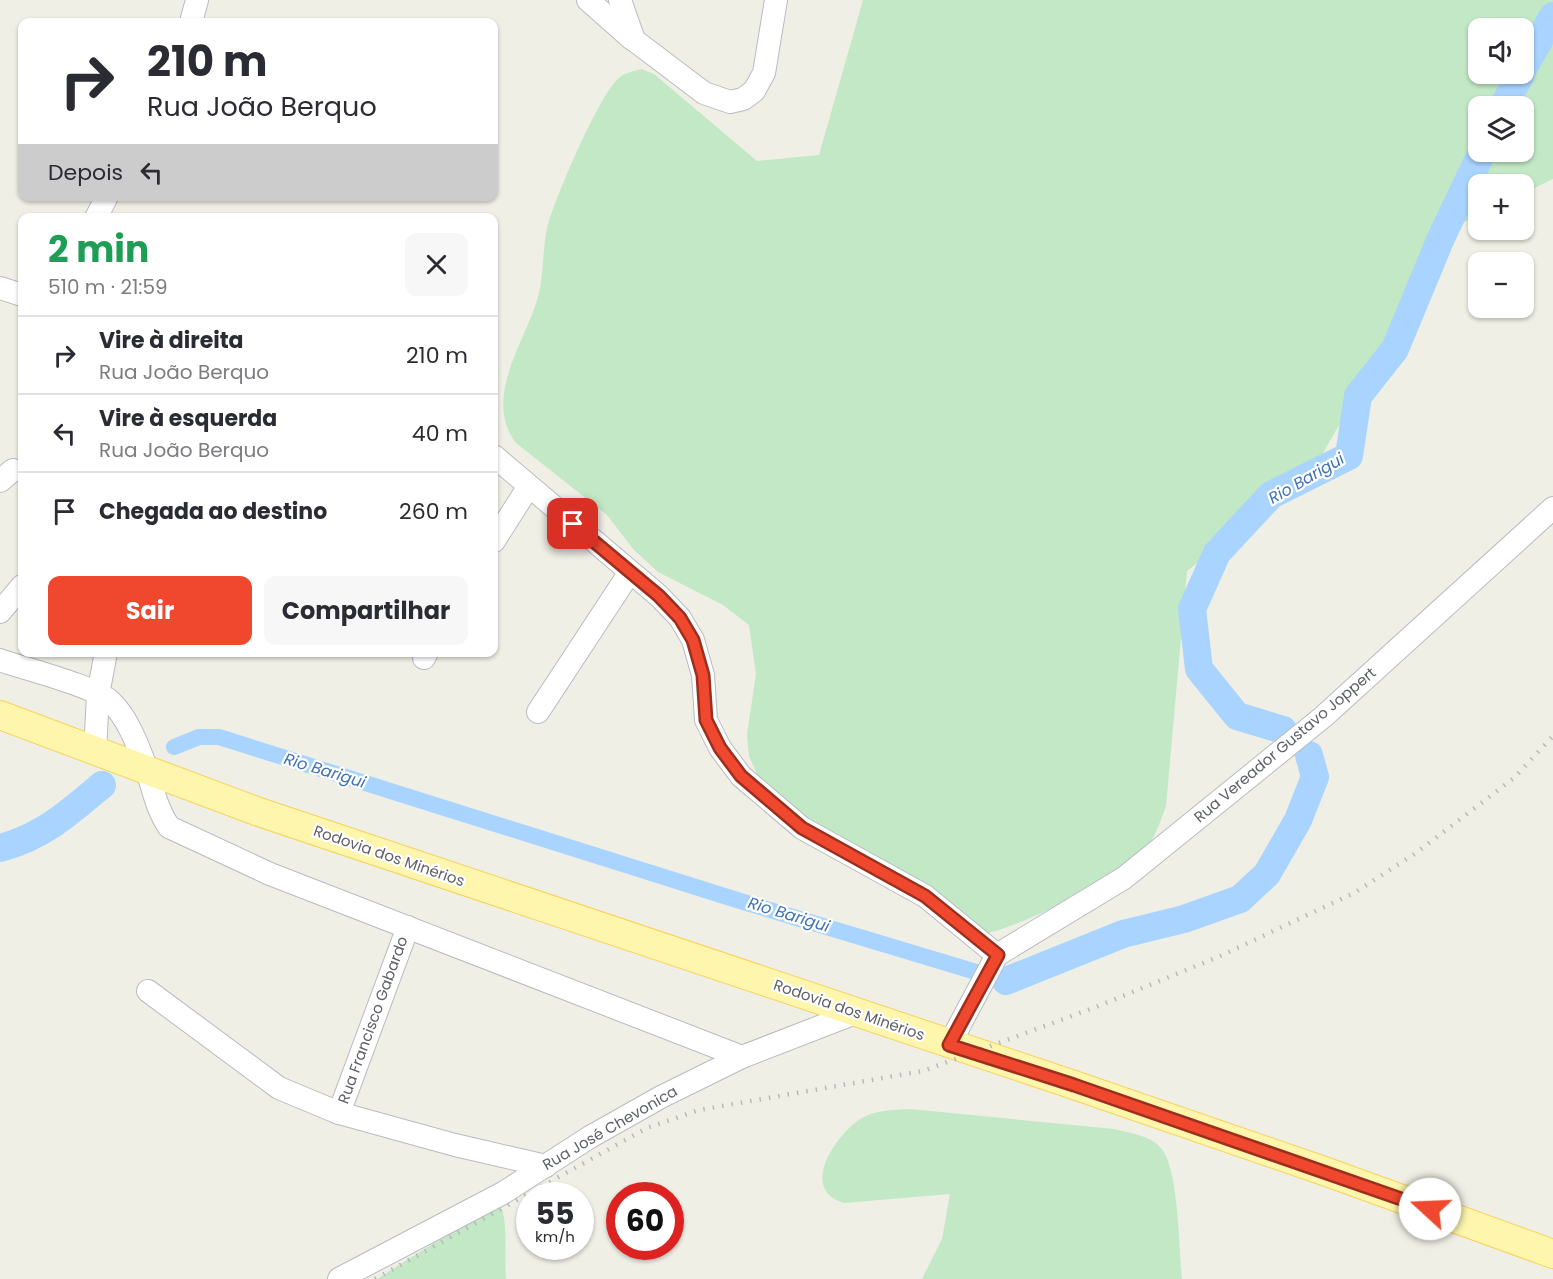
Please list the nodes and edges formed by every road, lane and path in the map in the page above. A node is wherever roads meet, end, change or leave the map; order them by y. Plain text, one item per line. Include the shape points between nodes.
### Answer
1 (197, 0) edge
2 (588, 0) edge
3 (776, 0) edge
4 (620, 2) edge
5 (192, 18) edge
6 (634, 40) junction
7 (498, 459) edge
8 (529, 486) junction
9 (1553, 508) edge
10 (498, 535) edge
11 (630, 572) junction
12 (18, 591) edge
13 (0, 612) edge
14 (105, 657) edge
15 (0, 660) edge
16 (98, 695) junction
17 (538, 712) dead end
18 (0, 714) edge
19 (95, 751) junction
20 (146, 767) junction
21 (408, 927) junction
22 (998, 955) junction
23 (148, 991) dead end
24 (858, 1012) junction
25 (949, 1045) junction
26 (742, 1057) junction
27 (339, 1113) junction
28 (546, 1166) junction
29 (1553, 1254) edge
30 (339, 1279) edge

1 - 5 street
2 - 6 street
3 - 6 street via 764,73 754,91 743,99 730,102 704,93
4 - 6 street
7 - 8 street
8 - 10 street
8 - 11 street
9 - 22 street, Rua Vereador Gustavo Joppert via 1323,717 1124,878
11 - 17 street
11 - 22 street via 680,618 693,640 703,675 706,720 741,776 802,828 925,896
12 - 13 street
14 - 16 street
15 - 16 street
16 - 19 street
16 - 20 street via 111,701 125,721
18 - 19 main road, Rodovia dos Minérios
19 - 20 main road, Rodovia dos Minérios
20 - 21 street via 160,814 169,827 270,874
20 - 24 main road, Rodovia dos Minérios via 256,811 417,867
21 - 26 street
21 - 27 street, Rua Francisco Gabardo
22 - 25 street
23 - 27 street via 279,1089
24 - 25 main road, Rodovia dos Minérios
24 - 26 street, Rua José Chevonica
25 - 29 main road, Rodovia dos Minérios via 1327,1172
26 - 28 street, Rua José Chevonica via 661,1096
27 - 28 street via 455,1146
28 - 30 street, Rua José Chevonica via 401,1249

